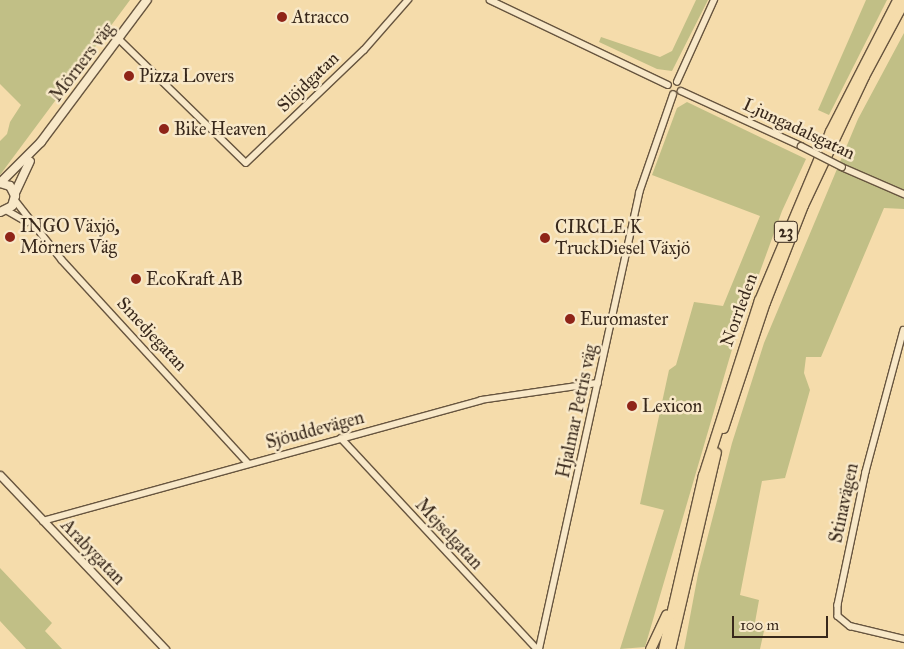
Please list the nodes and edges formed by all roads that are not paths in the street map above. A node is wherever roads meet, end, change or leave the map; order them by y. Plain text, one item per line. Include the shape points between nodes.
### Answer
1 (148, 0) edge
2 (408, 0) edge
3 (490, 0) edge
4 (714, 0) edge
5 (897, 0) edge
6 (904, 1) edge
7 (119, 39) junction
8 (677, 82) junction
9 (668, 85) junction
10 (681, 91) junction
11 (672, 95) junction
12 (41, 142) junction
13 (0, 183) edge
14 (904, 194) edge
15 (15, 196) junction
16 (2, 210) edge
17 (33, 227) junction
18 (904, 330) edge
19 (598, 383) junction
20 (341, 438) junction
21 (248, 463) junction
22 (0, 475) edge
23 (43, 521) junction
24 (672, 600) junction
25 (904, 639) edge
26 (165, 649) edge
27 (538, 649) edge
28 (650, 649) edge
29 (663, 649) edge
30 (670, 649) edge

1 - 7 main road, Mörners väg
2 - 7 street, Slöjdgatan via 364,50 246,163
3 - 9 street
4 - 8 street
5 - 24 highway, Norrleden / 23 via 830,130 759,300 703,475
6 - 30 highway, Norrleden / 23 via 836,133 765,302 706,488
7 - 12 main road, Mörners väg
8 - 9 street
8 - 10 street
9 - 11 street
10 - 11 street
10 - 14 street, Ljungadalsgatan, bridge
11 - 19 street, Hjalmar Petris väg via 639,193
12 - 13 main road, Mörners väg
12 - 15 main road, Mörners väg
13 - 15 main road via 10,186
15 - 16 main road, Mörners väg
15 - 17 street, Smedjegatan
16 - 17 street, Smedjegatan
17 - 21 street, Smedjegatan
18 - 25 street, Stinavägen via 866,472 838,605 838,616 850,626
19 - 20 street, Sjöuddevägen via 481,400
19 - 27 street, Hjalmar Petris väg
20 - 21 street, Sjöuddevägen
20 - 27 street, Mejselgatan
21 - 23 street, Sjöuddevägen
22 - 23 street, Arabygatan
23 - 26 street, Arabygatan
24 - 28 highway
24 - 29 highway, Norrleden / 23

